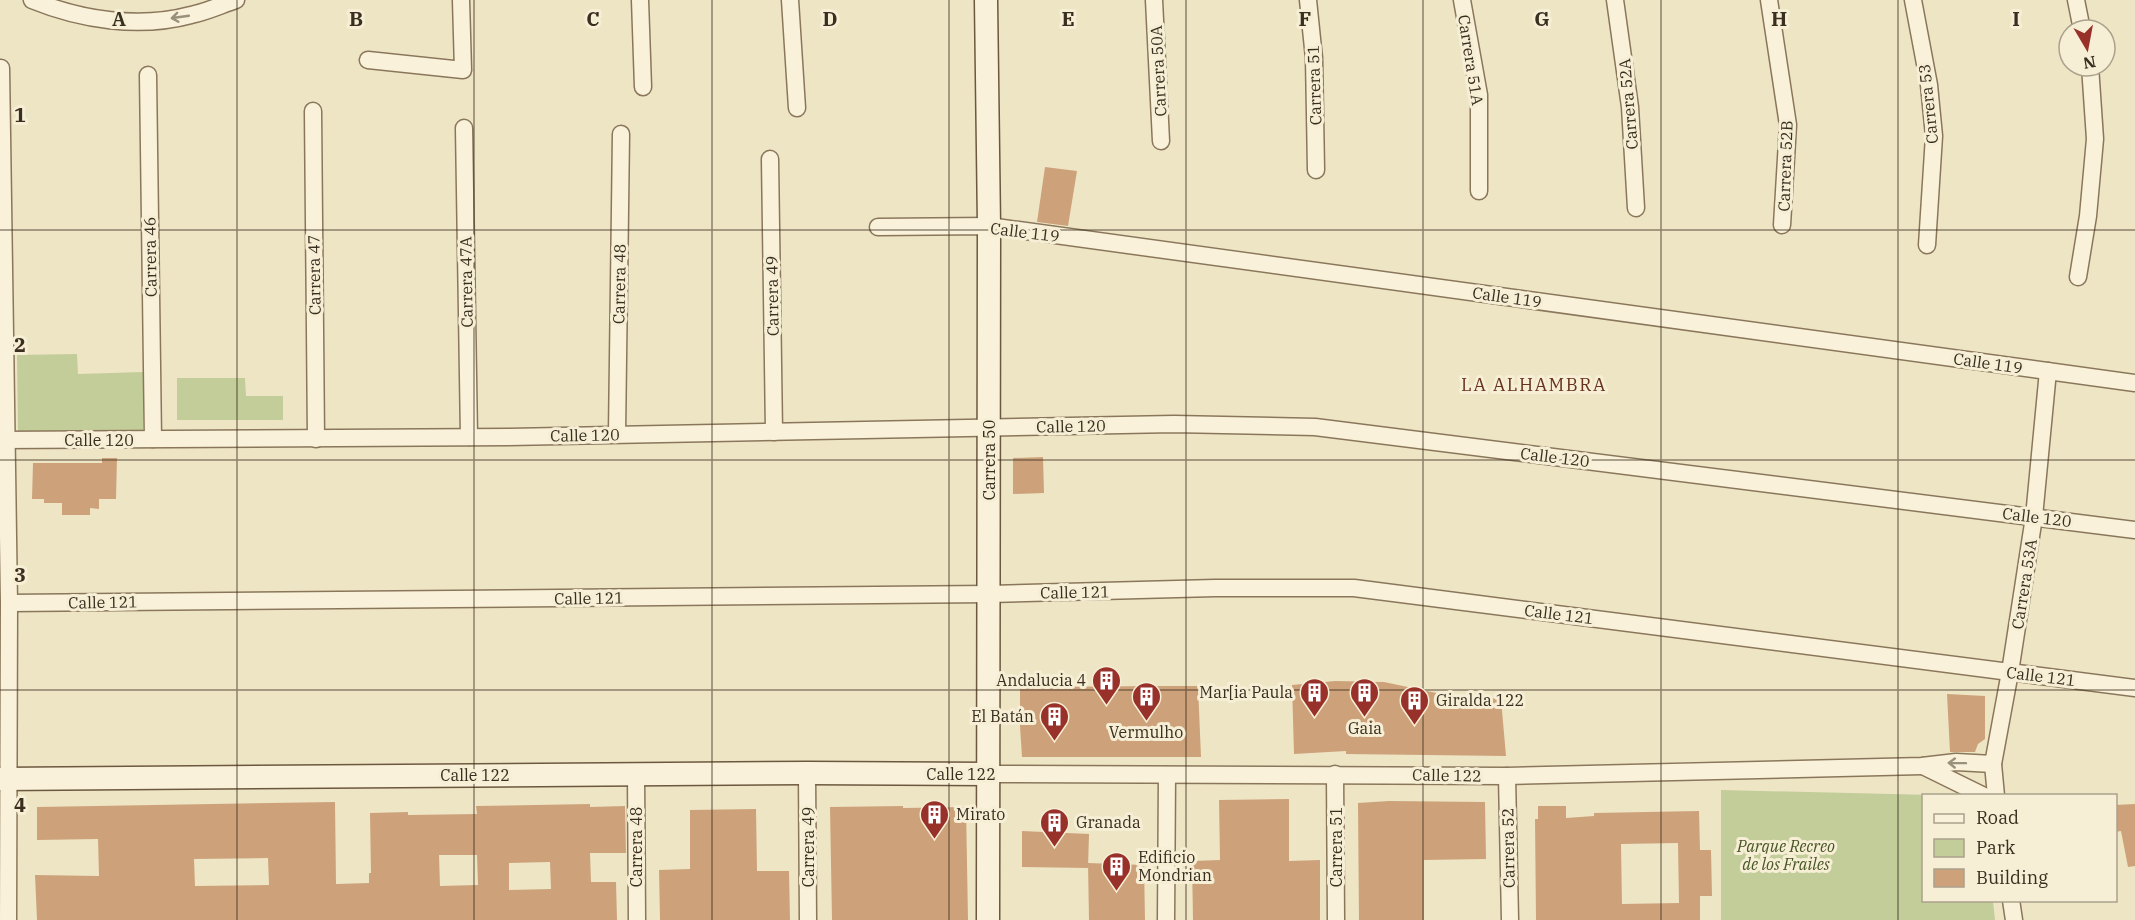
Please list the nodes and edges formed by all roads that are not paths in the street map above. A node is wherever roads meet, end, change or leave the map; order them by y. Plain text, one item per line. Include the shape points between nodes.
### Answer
1 (32, 0) edge
2 (236, 0) edge
3 (460, 0) edge
4 (640, 0) edge
5 (790, 0) edge
6 (986, 0) edge
7 (1154, 0) edge
8 (1308, 0) edge
9 (1462, 0) edge
10 (1615, 0) edge
11 (1770, 0) edge
12 (1913, 0) edge
13 (2076, 0) edge
14 (2080, 18) edge
15 (368, 60) dead end
16 (0, 68) edge
17 (148, 75) dead end
18 (2091, 78) edge
19 (643, 87) dead end
20 (798, 108) dead end
21 (313, 111) dead end
22 (464, 128) dead end
23 (621, 134) dead end
24 (1161, 141) dead end
25 (770, 159) dead end
26 (1316, 170) dead end
27 (1479, 191) dead end
28 (1636, 208) dead end
29 (1782, 225) dead end
30 (989, 226) junction
31 (878, 227) dead end
32 (1927, 245) dead end
33 (2078, 277) dead end
34 (2048, 371) junction
35 (2135, 383) edge
36 (989, 427) junction
37 (774, 432) junction
38 (618, 434) junction
39 (469, 437) junction
40 (153, 439) junction
41 (316, 439) junction
42 (3, 440) edge
43 (2034, 517) junction
44 (2135, 530) edge
45 (990, 594) junction
46 (9, 603) junction
47 (2010, 672) junction
48 (2135, 688) edge
49 (1993, 764) junction
50 (1922, 766) junction
51 (807, 773) junction
52 (636, 774) junction
53 (989, 774) junction
54 (1335, 774) junction
55 (1167, 775) junction
56 (1507, 776) junction
57 (4, 779) edge
58 (1982, 794) edge
59 (1996, 794) edge
60 (2011, 902) edge
61 (8, 920) edge
62 (637, 920) edge
63 (808, 920) edge
64 (988, 920) edge
65 (1166, 920) edge
66 (1336, 920) edge
67 (1509, 920) edge
68 (2014, 920) edge

2 -> 1 street via 191,16 143,22 94,19
3 - 15 street via 463,70
4 - 19 street
5 - 20 street
6 - 30 street, Carrera 50
7 - 24 street, Carrera 50A
8 - 26 street, Carrera 51 via 1314,58
9 - 27 street, Carrera 51A via 1479,95
10 - 28 street, Carrera 52A via 1630,107
11 - 29 street, Carrera 52B via 1788,125
12 - 32 street, Carrera 53 via 1934,136
13 - 14 street
16 - 42 street
17 - 40 street, Carrera 46
18 - 33 street via 2095,140
21 - 41 street, Carrera 47
22 - 39 street, Carrera 47A
23 - 38 street, Carrera 48
25 - 37 street, Carrera 49
30 - 31 street, Calle 119
30 - 34 street, Calle 119
30 - 36 street, Carrera 50
34 - 35 street, Calle 119
34 - 43 street, Carrera 53A
36 - 37 street, Calle 120
36 - 43 street, Calle 120 via 1174,424 1314,427
36 - 45 street, Carrera 50
37 - 38 street, Calle 120
38 - 39 street, Calle 120
39 - 41 street, Calle 120
40 - 41 street, Calle 120
40 - 42 street, Calle 120
42 - 46 street
43 - 44 street, Calle 120
43 - 47 street, Carrera 53A
45 - 46 street, Calle 121
45 - 47 street, Calle 121 via 1354,588
45 - 53 street, Carrera 50
46 - 57 street
47 - 48 street, Calle 121
47 - 49 street, Carrera 53A
49 -> 50 street, Calle 122 via 1956,762
49 - 59 street, Carrera 53A
50 - 56 street, Calle 122
50 - 58 street, Calle 122
51 - 52 street, Calle 122
51 - 53 street, Calle 122
51 - 63 street, Carrera 49
52 - 57 street, Calle 122
52 - 62 street, Carrera 48
53 - 55 street, Calle 122
53 - 64 street, Carrera 50
54 - 55 street, Calle 122
54 - 56 street, Calle 122
54 - 66 street, Carrera 51
55 - 65 street
56 - 67 street, Carrera 52
57 - 61 street
60 - 68 street

